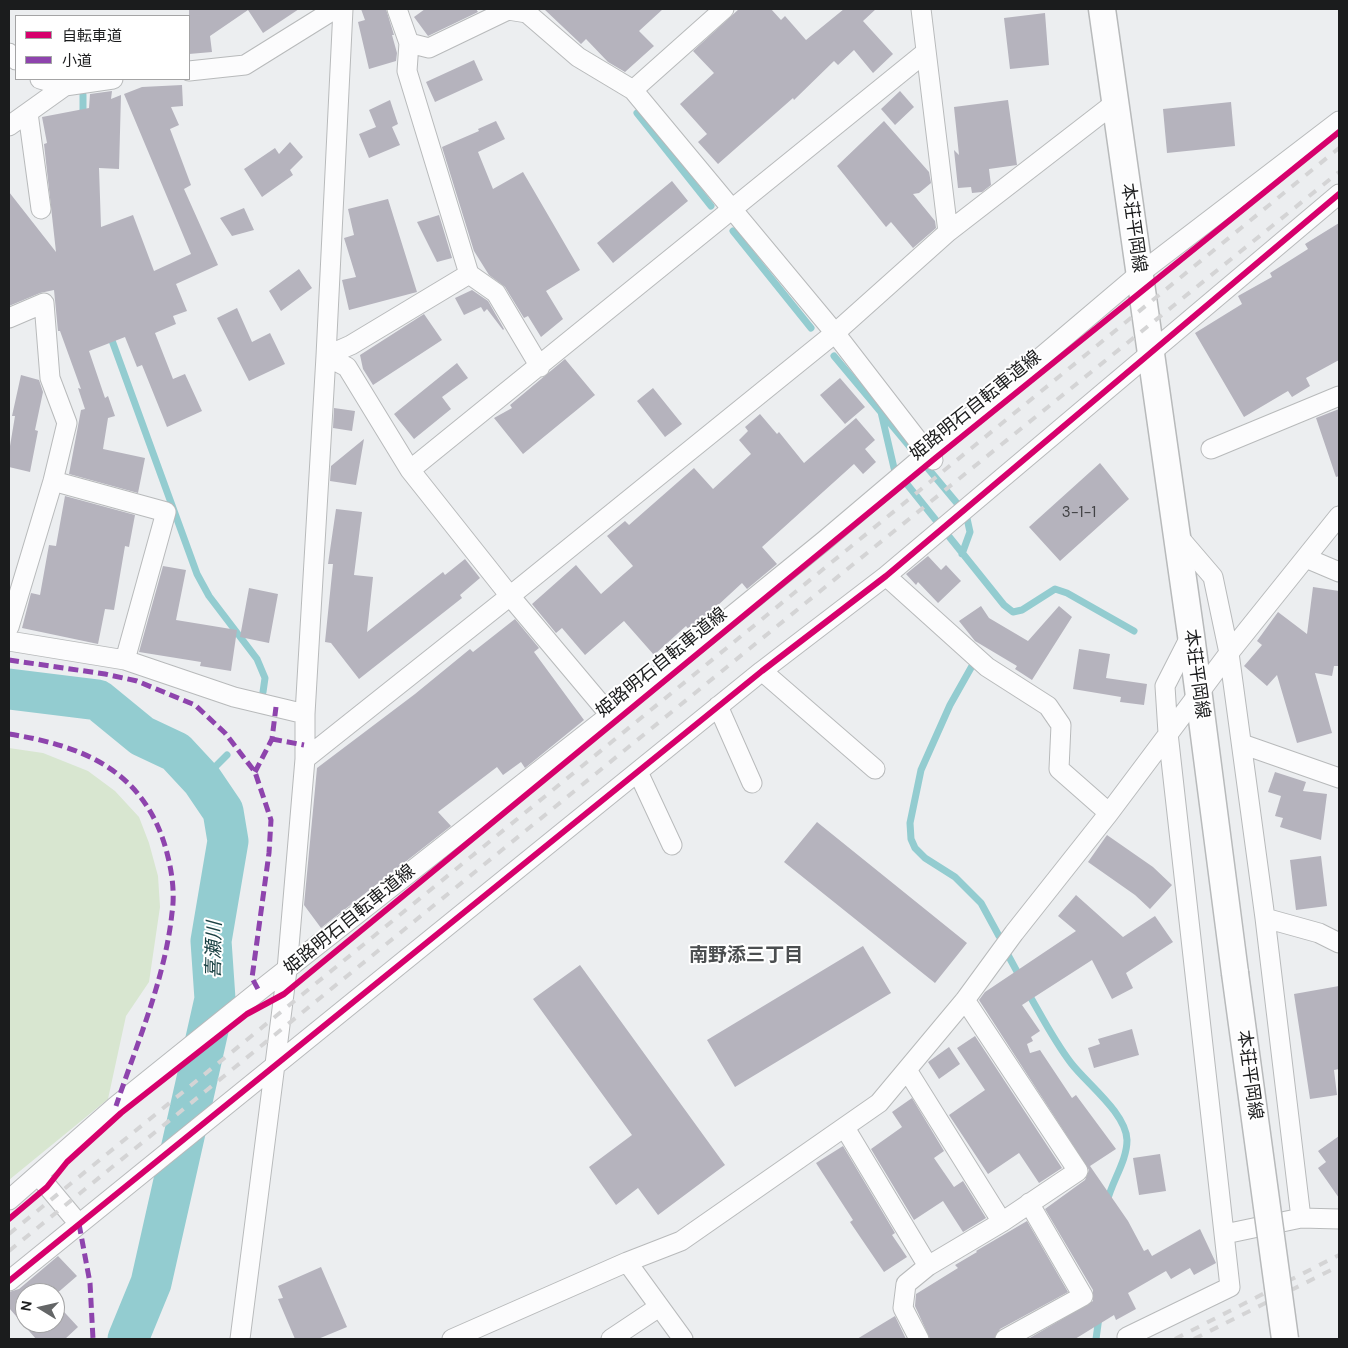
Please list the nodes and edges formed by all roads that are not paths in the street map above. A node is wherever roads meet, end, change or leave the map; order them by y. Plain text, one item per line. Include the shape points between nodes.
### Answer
1 (336, 9) edge
2 (342, 9) edge
3 (397, 9) edge
4 (724, 9) edge
5 (921, 9) edge
6 (1102, 9) edge
7 (409, 43) junction
8 (926, 52) junction
9 (190, 71) edge
10 (44, 80) edge
11 (106, 80) edge
12 (65, 86) junction
13 (633, 90) junction
14 (1116, 102) junction
15 (28, 113) junction
16 (1339, 121) edge
17 (9, 126) edge
18 (1339, 194) edge
19 (733, 208) junction
20 (41, 209) dead end
21 (948, 232) junction
22 (469, 274) junction
23 (1140, 274) junction
24 (9, 318) edge
25 (835, 333) junction
26 (1150, 354) junction
27 (326, 356) junction
28 (540, 366) junction
29 (1339, 396) edge
30 (1211, 449) dead end
31 (931, 457) junction
32 (410, 470) junction
33 (53, 481) junction
34 (1339, 516) edge
35 (1177, 535) junction
36 (1306, 558) junction
37 (1339, 572) edge
38 (886, 576) junction
39 (510, 596) junction
40 (9, 627) edge
41 (1191, 635) junction
42 (9, 641) edge
43 (1229, 653) junction
44 (125, 660) junction
45 (762, 671) junction
46 (1199, 693) junction
47 (718, 706) junction
48 (305, 714) junction
49 (610, 716) junction
50 (1168, 733) junction
51 (1242, 744) junction
52 (304, 759) junction
53 (875, 769) dead end
54 (638, 772) junction
55 (1339, 778) edge
56 (752, 783) dead end
57 (1109, 813) junction
58 (672, 846) dead end
59 (1265, 918) junction
60 (1339, 943) edge
61 (287, 970) junction
62 (965, 1000) junction
63 (274, 1068) junction
64 (907, 1070) junction
65 (845, 1128) junction
66 (38, 1175) junction
67 (9, 1200) edge
68 (1030, 1204) junction
69 (1301, 1218) junction
70 (1339, 1219) edge
71 (1002, 1222) junction
72 (80, 1224) junction
73 (1225, 1234) junction
74 (627, 1262) junction
75 (928, 1266) junction
76 (9, 1280) edge
77 (659, 1307) junction
78 (1126, 1337) dead end
79 (240, 1339) edge
80 (452, 1339) edge
81 (611, 1339) edge
82 (682, 1339) edge
83 (919, 1339) edge
84 (1005, 1339) edge
85 (1285, 1339) edge

1 - 9 street via 245,65
2 - 27 street
3 - 7 street
4 - 13 street
5 - 8 street
6 - 14 main road, 本荘平岡線
7 - 13 street via 429,48 508,10 527,12 578,56
7 - 22 street via 407,71
8 - 19 street
8 - 21 street
10 - 12 street
11 - 12 street
12 - 15 street
13 - 19 street
14 - 21 street
14 - 23 main road, 本荘平岡線
15 - 17 street
15 - 20 street
16 - 23 street
18 - 26 street
19 - 25 street
19 - 28 street
21 - 25 street
22 - 27 street via 351,345
22 - 28 street via 496,293
23 - 26 main road, 本荘平岡線
23 - 31 street
24 - 33 street via 44,303 50,378 67,423
25 - 31 street
25 - 39 street
26 - 35 main road, 本荘平岡線
26 - 38 street
27 - 32 street via 347,367
27 - 48 street
28 - 32 street
29 - 30 street
31 - 49 street
32 - 39 street
33 - 40 street
33 - 44 street via 166,512
34 - 36 street
35 - 41 main road, 本荘平岡線
35 - 43 street via 1213,577
36 - 37 street
36 - 43 street
38 - 45 street
38 - 57 street via 987,667 1048,706 1061,726 1059,769
39 - 49 street
39 - 52 street
41 - 46 main road, 本荘平岡線
41 - 50 street via 1165,686
42 - 44 street
43 - 46 street
43 - 51 street
44 - 48 street via 234,697
45 - 47 street
45 - 53 street
46 - 50 street
46 - 85 main road, 本荘平岡線, bridge
47 - 54 street
47 - 56 street
48 - 52 street
49 - 61 street
50 - 57 street
50 - 73 street
51 - 55 street
51 - 59 street
52 - 61 street
54 - 58 street
54 - 63 street
57 - 62 street
59 - 60 street via 1319,933
59 - 69 street
61 - 63 street
61 - 66 street via 116,1106
62 - 64 street
62 - 68 street via 1078,1171
63 - 72 street
63 - 79 street
64 - 65 street via 879,1103
64 - 71 street
65 - 74 street via 681,1241
65 - 75 street
66 - 67 street
66 - 72 street
68 - 71 street
68 - 84 street via 1083,1296
69 - 70 street
69 - 73 street
71 - 75 street
72 - 76 street
73 - 78 street via 1230,1287
74 - 77 street
74 - 80 street
75 - 83 street via 906,1284 903,1308
77 - 81 street
77 - 82 street

